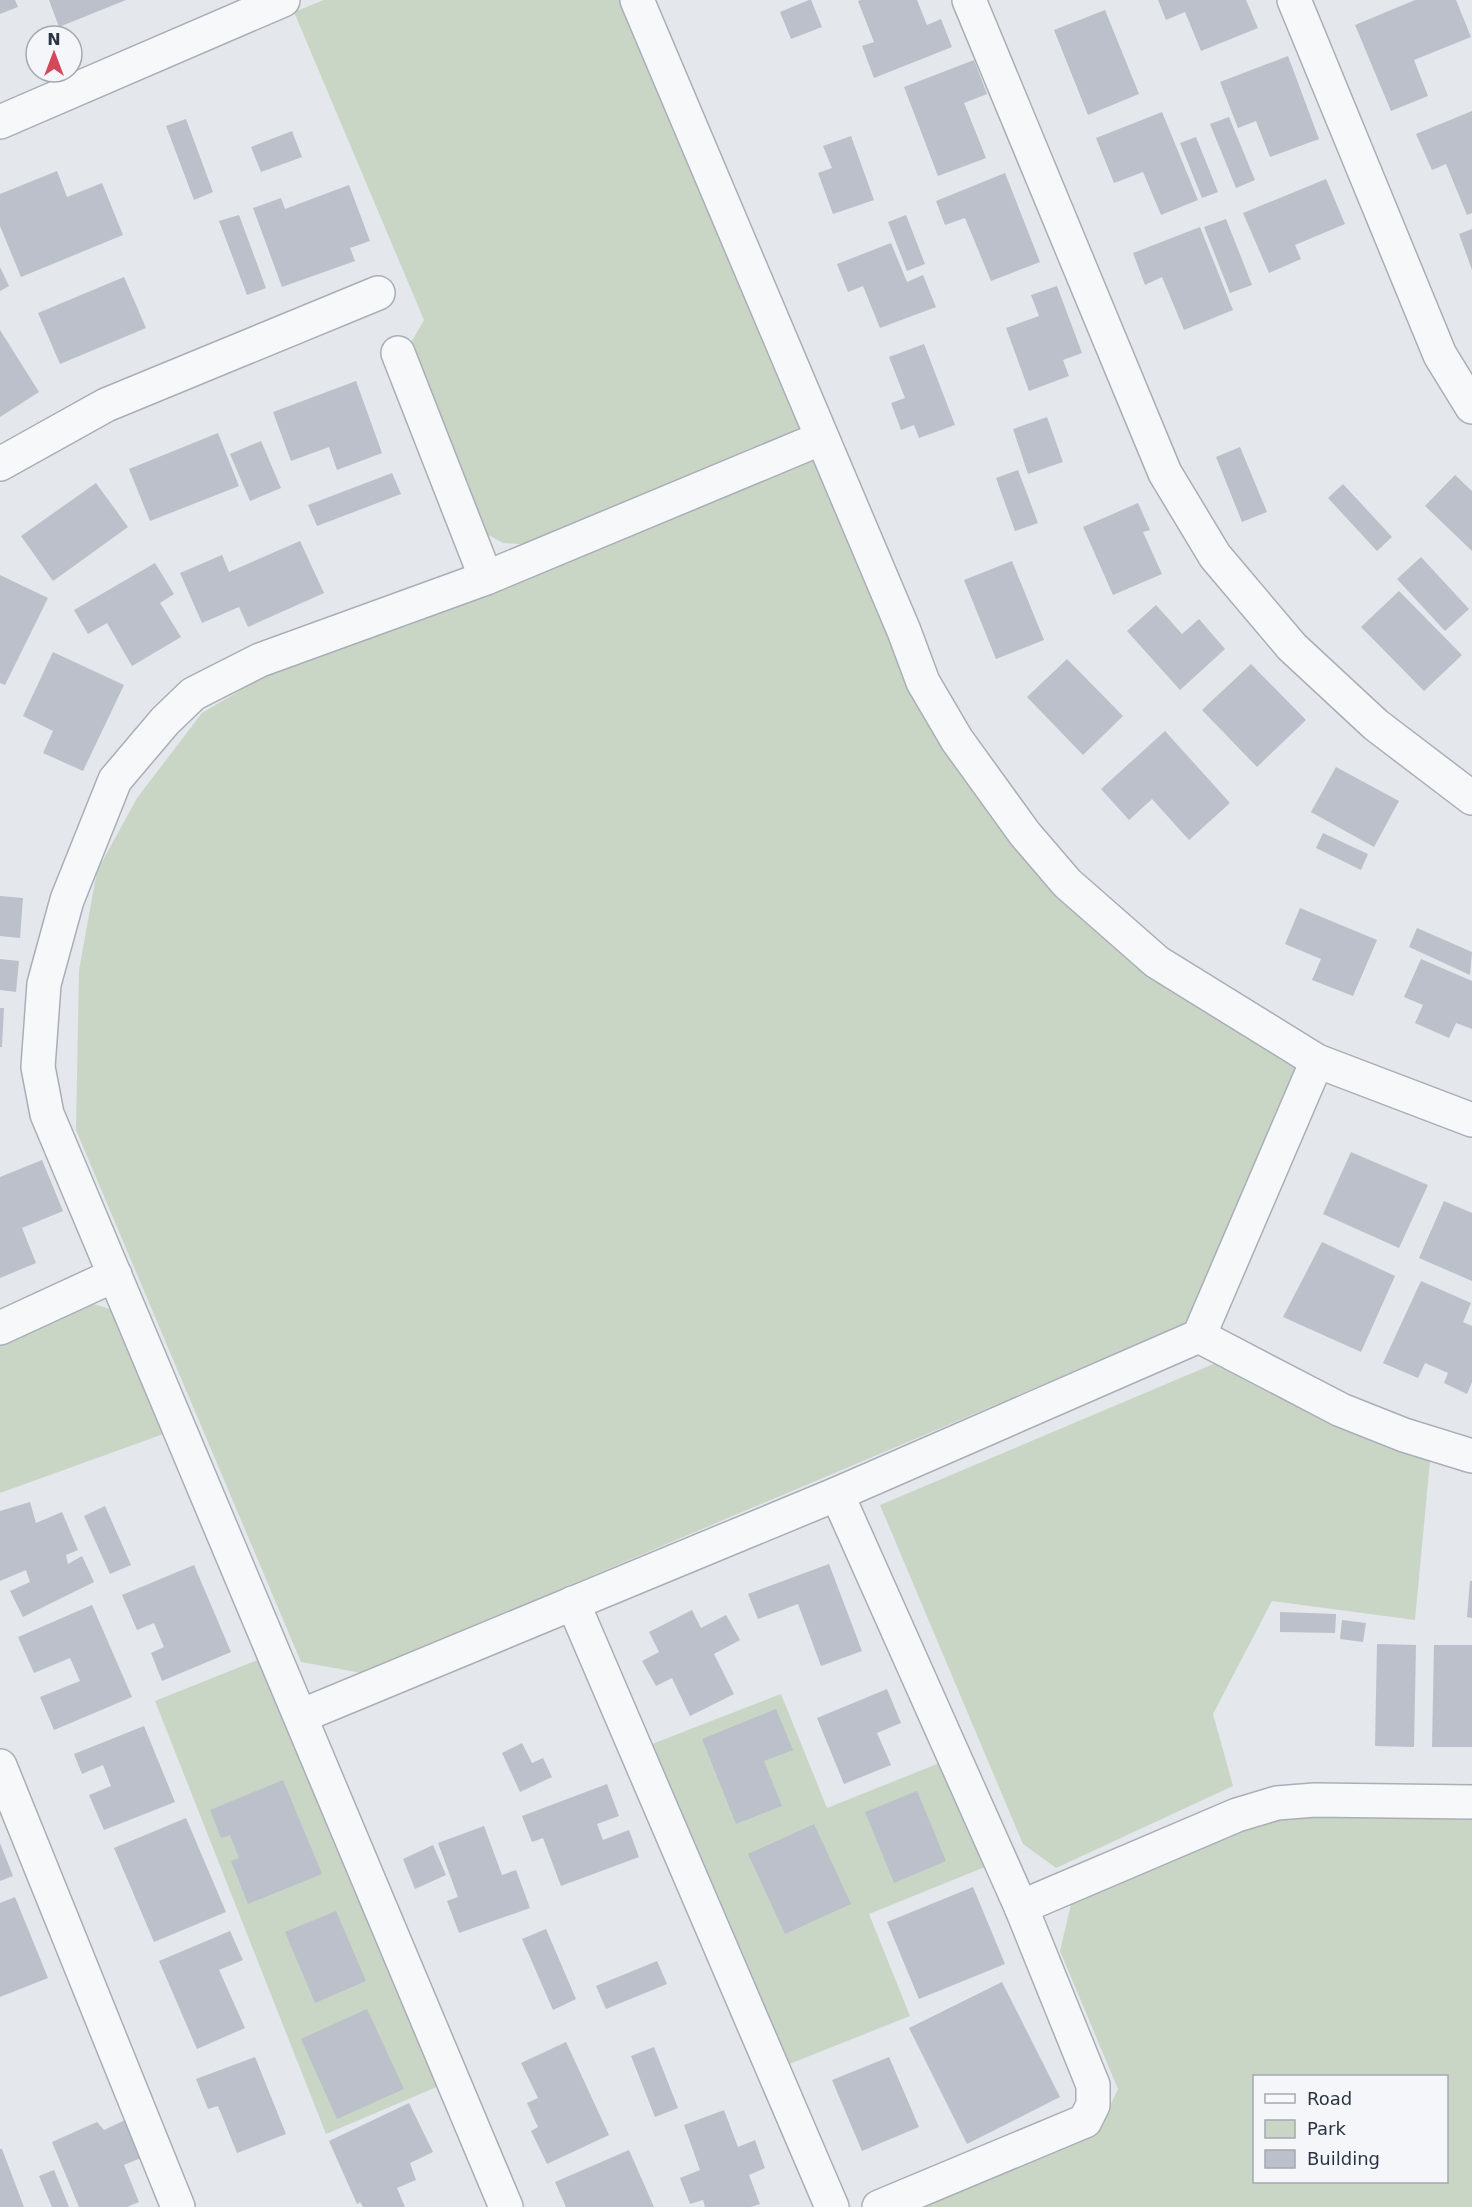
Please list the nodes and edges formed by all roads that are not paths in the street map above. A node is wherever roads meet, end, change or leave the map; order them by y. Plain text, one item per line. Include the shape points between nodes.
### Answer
1 (283, 0) edge
2 (637, 0) edge
3 (969, 0) edge
4 (1294, 0) edge
5 (0, 122) edge
6 (378, 293) dead end
7 (398, 353) dead end
8 (1472, 407) edge
9 (822, 438) junction
10 (0, 464) edge
11 (486, 578) junction
12 (1472, 798) edge
13 (1317, 1061) junction
14 (1472, 1120) edge
15 (115, 1275) junction
16 (0, 1328) edge
17 (1199, 1336) junction
18 (1472, 1456) edge
19 (837, 1494) junction
20 (573, 1603) junction
21 (301, 1716) junction
22 (0, 1766) edge
23 (1472, 1802) edge
24 (1021, 1907) junction
25 (178, 2207) edge
26 (506, 2207) edge
27 (832, 2207) edge
28 (879, 2207) edge

1 - 5 street
2 - 9 street
3 - 12 street via 1165,473 1215,556 1292,647 1376,725
4 - 8 street via 1440,355
6 - 10 street via 106,405
7 - 11 street
9 - 11 street
9 - 13 street via 923,682 957,740 1025,834 1067,883 1157,962
11 - 15 street via 260,660 193,694 116,780 67,900 44,984 38,1067 47,1114
13 - 14 street
13 - 17 street
15 - 16 street
15 - 21 street
17 - 18 street via 1341,1410
17 - 19 street
19 - 20 street
19 - 24 street
20 - 21 street
20 - 27 street
21 - 26 street
22 - 25 street
23 - 24 street via 1277,1803 1237,1815
24 - 28 street via 1093,2085 1093,2105 1085,2121

